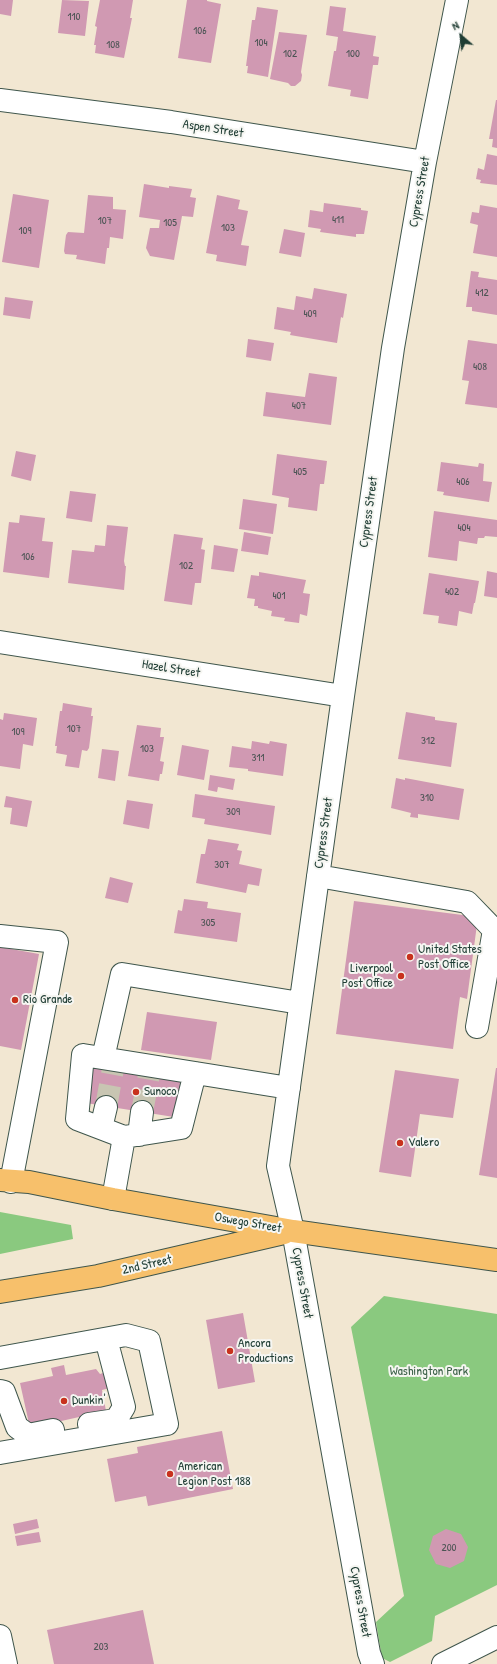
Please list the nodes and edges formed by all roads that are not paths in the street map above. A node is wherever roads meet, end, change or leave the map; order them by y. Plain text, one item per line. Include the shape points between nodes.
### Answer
1 (457, 0) edge
2 (0, 100) edge
3 (425, 162) junction
4 (0, 642) edge
5 (343, 696) junction
6 (318, 876) junction
7 (496, 930) edge
8 (0, 936) edge
9 (300, 1003) junction
10 (477, 1027) dead end
11 (110, 1063) junction
12 (195, 1073) junction
13 (289, 1088) junction
14 (106, 1107) tunnel mouth
15 (142, 1112) tunnel mouth
16 (101, 1128) junction
17 (131, 1136) junction
18 (6, 1181) edge
19 (113, 1199) junction
20 (293, 1231) junction
21 (497, 1260) edge
22 (0, 1292) edge
23 (106, 1339) junction
24 (0, 1358) edge
25 (0, 1391) edge
26 (0, 1452) edge
27 (0, 1636) edge
28 (497, 1637) edge
29 (6, 1664) edge
30 (374, 1664) edge
31 (443, 1664) edge

1 - 3 street, Cypress Street
2 - 3 street, Aspen Street via 171,122
3 - 5 street, Cypress Street via 393,348
4 - 5 street, Hazel Street
5 - 6 street, Cypress Street
6 - 7 street via 467,902
6 - 9 street, Cypress Street
7 - 10 street
8 - 18 street via 57,942
9 - 11 street via 122,974
9 - 13 street, Cypress Street
11 - 12 street via 150,1071
11 - 16 street via 83,1055 77,1119
12 - 13 street
12 - 17 street via 181,1128
13 - 20 street, Cypress Street via 278,1166
14 - 16 street
15 - 17 street
16 - 17 street
17 - 19 street
18 - 19 main road, Oswego Street via 29,1182
19 - 20 main road, Oswego Street
20 - 21 main road, Oswego Street
20 - 22 main road, 2nd Street via 98,1276
20 - 30 street, Cypress Street via 369,1653
23 - 24 street
23 - 25 street via 124,1407 116,1420 28,1435 16,1427 4,1392
23 - 26 street via 126,1335 149,1341 167,1424
27 - 29 street
28 - 31 street

